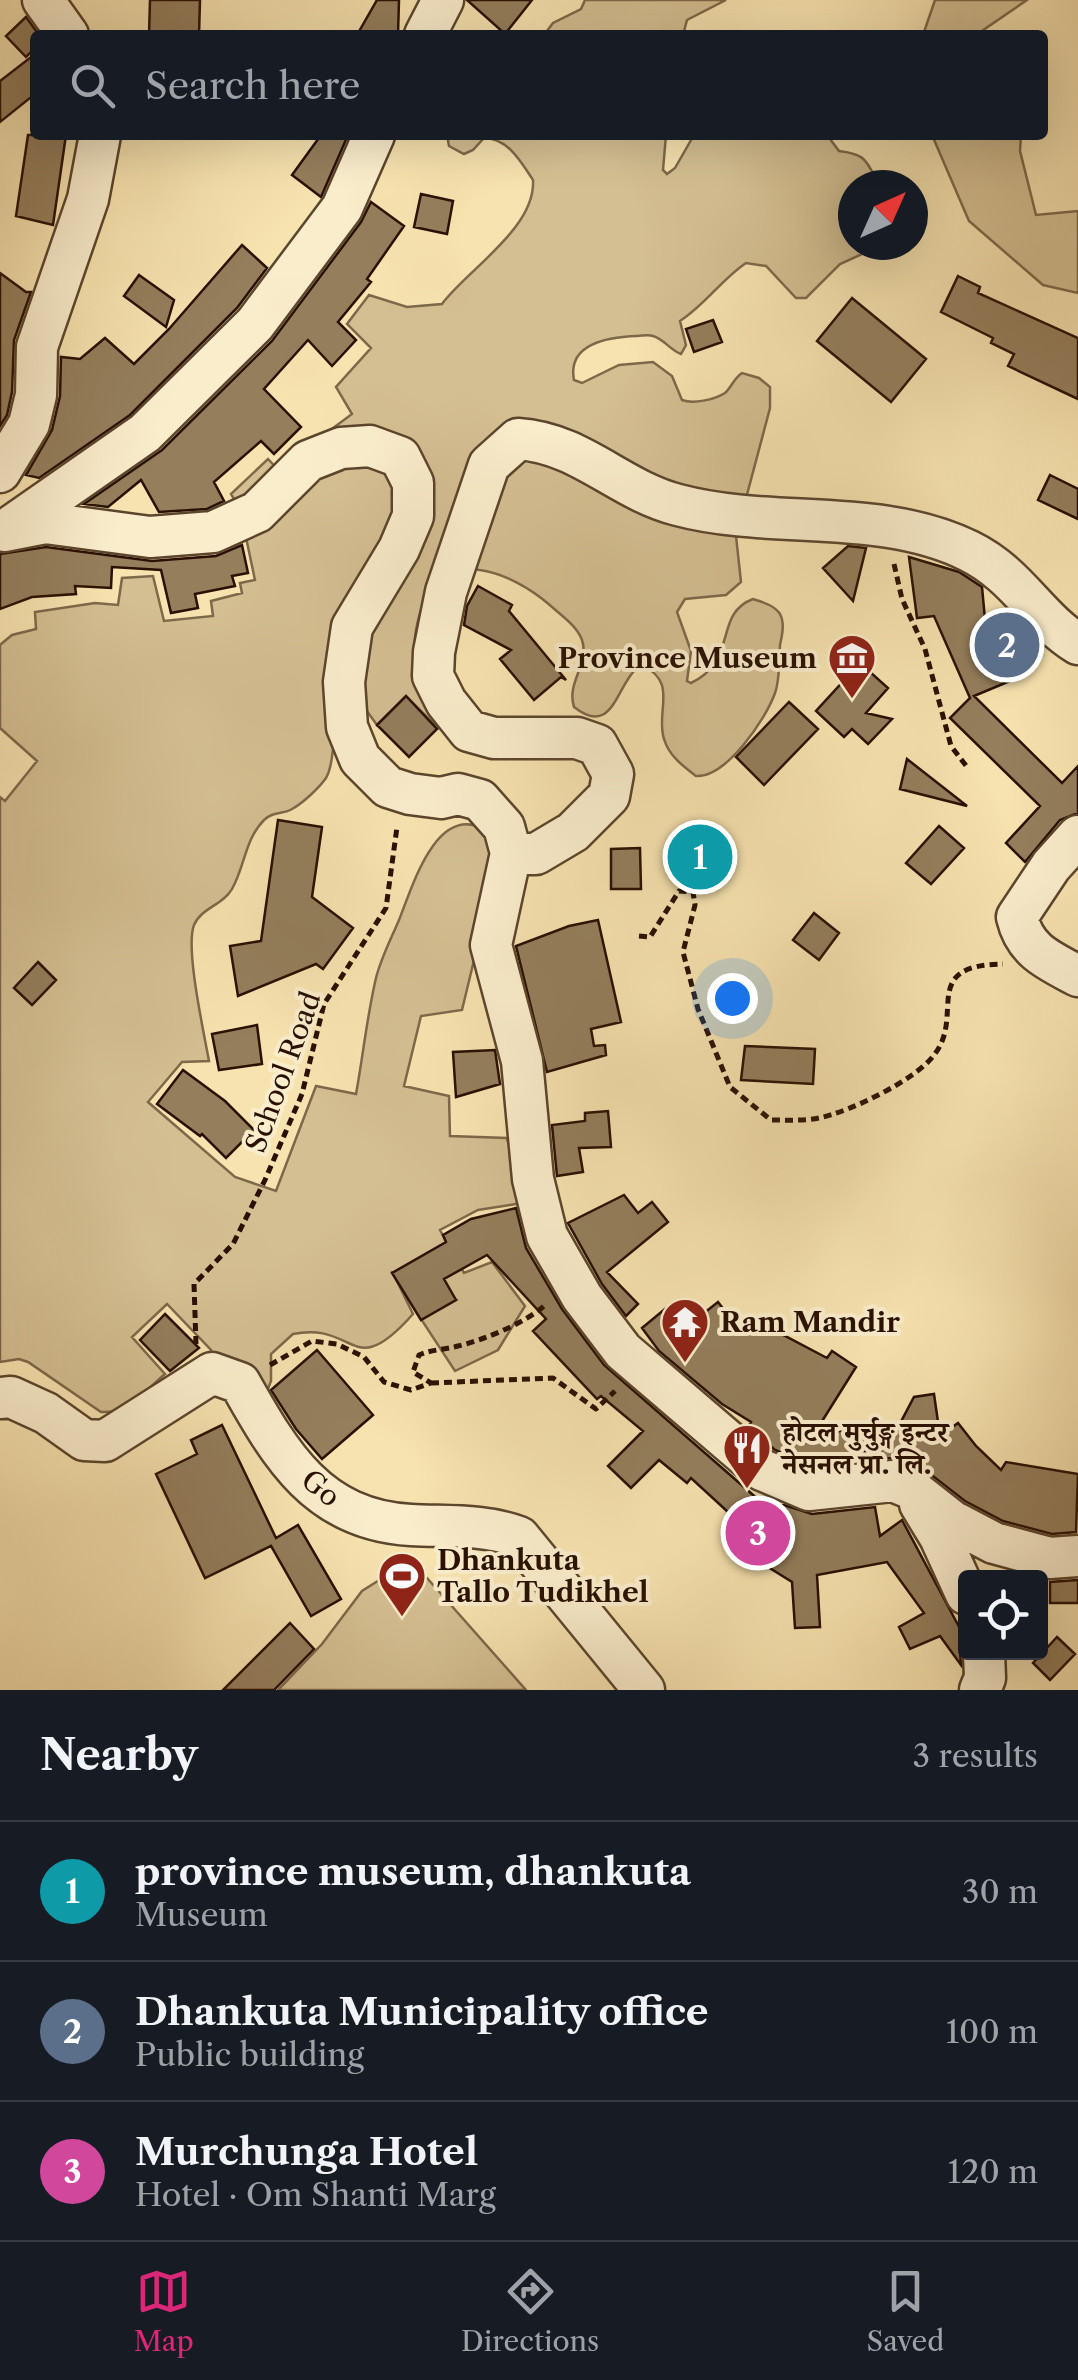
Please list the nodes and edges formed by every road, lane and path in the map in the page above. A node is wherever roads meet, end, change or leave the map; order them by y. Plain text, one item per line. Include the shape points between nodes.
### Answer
1 (43, 0) edge
2 (443, 0) edge
3 (64, 30) edge
4 (428, 30) edge
5 (99, 140) edge
6 (372, 140) edge
7 (0, 472) edge
8 (883, 528) junction
9 (2, 533) edge
10 (1078, 644) edge
11 (966, 767) dead end
12 (398, 822) dead end
13 (1078, 836) edge
14 (511, 853) junction
15 (638, 936) dead end
16 (1016, 966) dead end
17 (1078, 976) edge
18 (572, 1276) junction
19 (197, 1353) dead end
20 (240, 1383) junction
21 (431, 1383) junction
22 (622, 1385) dead end
23 (0, 1398) edge
24 (910, 1488) junction
25 (1078, 1556) edge
26 (958, 1576) edge
27 (984, 1660) edge
28 (644, 1690) edge
29 (980, 1690) edge

1 - 3 street
2 - 4 street
5 - 7 street via 88,199 37,347 29,424
6 - 9 street via 342,208 255,324 145,433
8 - 10 street via 936,537 996,566
8 - 11 path via 951,746
8 - 14 street via 675,504 570,450 518,438 489,465 446,592 434,676 468,731 494,738 576,738 597,745 613,774 609,796 574,832 536,854
9 - 14 street via 45,523 150,538 213,532 256,512 308,460 370,446 400,457 413,483 413,516 352,628 346,726 360,759 388,787 480,800 504,826
12 - 19 path, School Road via 386,908 324,1004 302,1094 233,1244 194,1284
13 - 17 street via 1017,916 1022,938
14 - 18 street via 491,946 522,1060 533,1179 547,1236
15 - 16 path via 650,937 679,891 693,892 683,952 698,1009 730,1087 772,1120 821,1118 908,1080 936,1054 949,986 961,972
18 - 21 path via 520,1324 419,1355 413,1372
18 - 24 street via 623,1351 762,1470 809,1490 893,1481
20 - 21 path via 312,1341 364,1357 384,1382 411,1390
20 - 23 street via 212,1373 105,1441 84,1440 46,1413
20 - 28 street, Go via 276,1449 315,1488 354,1513 393,1523 497,1528 519,1537
21 - 22 path via 553,1378 596,1409
24 - 25 street via 994,1543 1050,1558
24 - 26 street
27 - 29 street

